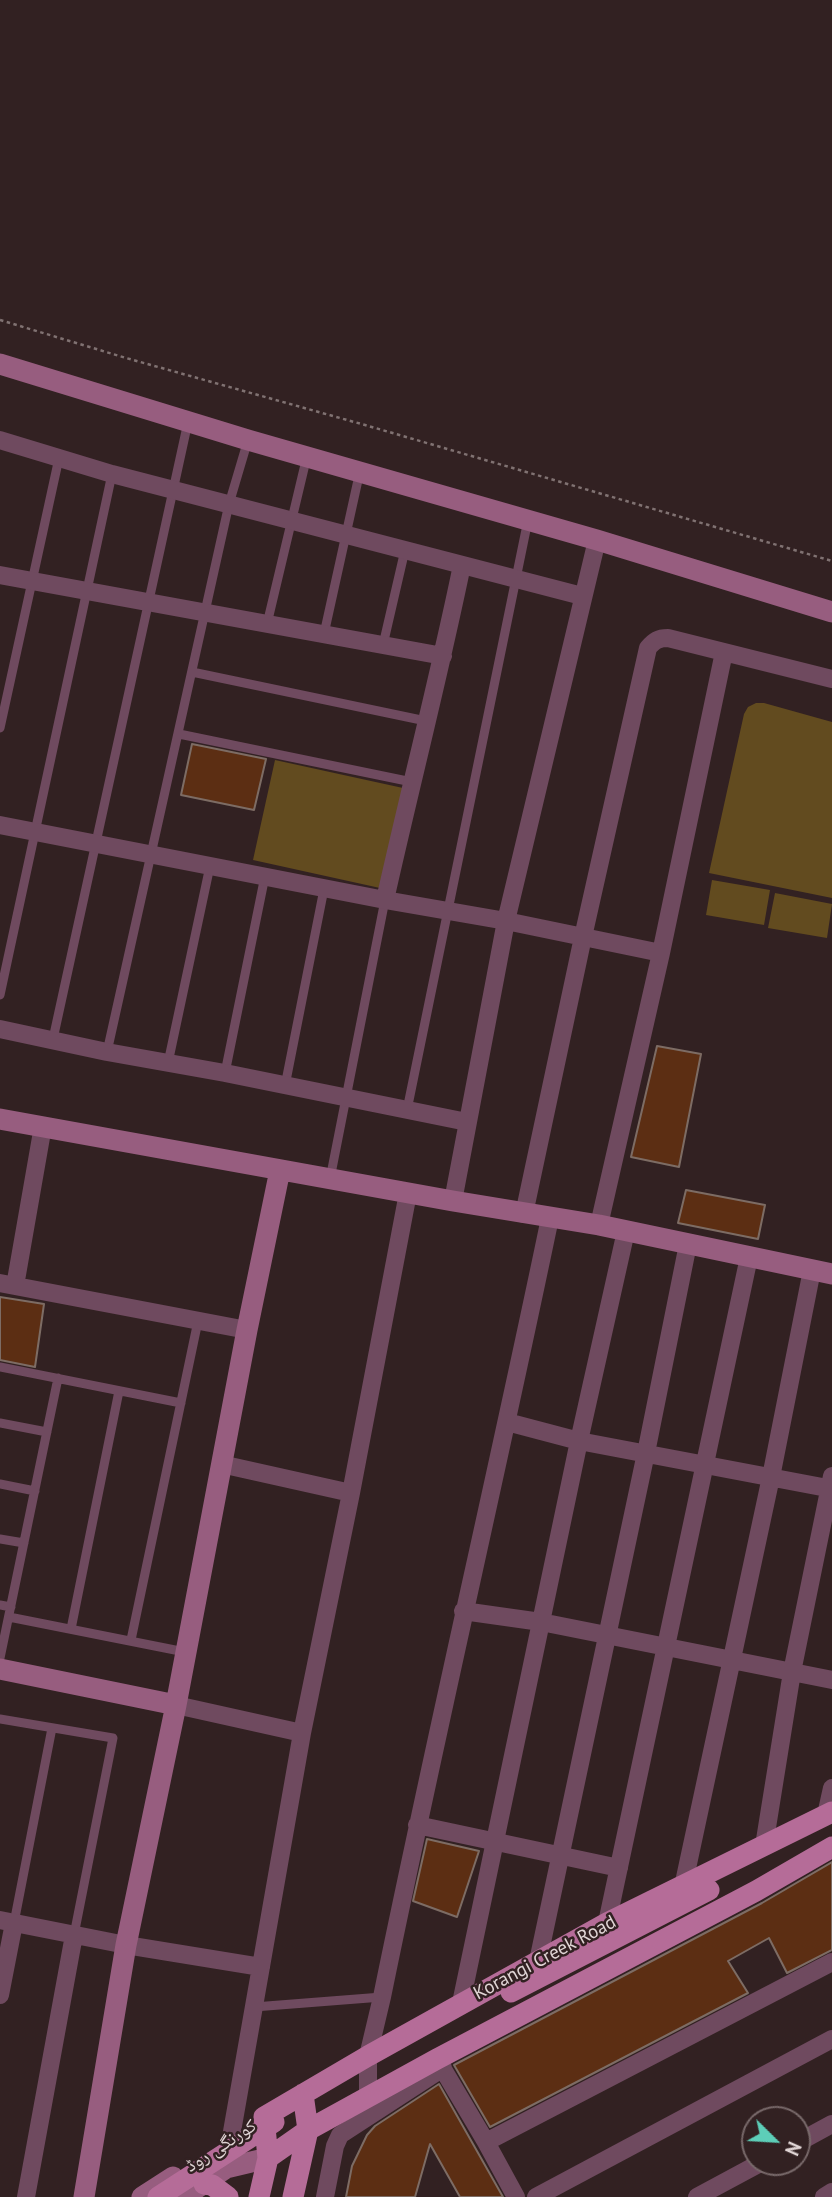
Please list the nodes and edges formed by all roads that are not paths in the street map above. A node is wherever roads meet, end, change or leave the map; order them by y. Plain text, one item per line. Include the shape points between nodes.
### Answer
1 (1, 367) edge
2 (188, 421) junction
3 (0, 440) edge
4 (247, 440) junction
5 (307, 456) junction
6 (59, 458) junction
7 (360, 471) junction
8 (112, 474) junction
9 (173, 490) junction
10 (229, 504) junction
11 (528, 520) junction
12 (292, 522) junction
13 (346, 535) junction
14 (597, 540) junction
15 (405, 551) junction
16 (461, 565) junction
17 (0, 575) edge
18 (516, 580) junction
19 (32, 581) junction
20 (87, 591) junction
21 (582, 596) junction
22 (148, 602) junction
23 (832, 612) edge
24 (205, 613) junction
25 (267, 624) junction
26 (324, 634) junction
27 (383, 645) junction
28 (724, 652) junction
29 (443, 656) junction
30 (192, 673) junction
31 (832, 679) edge
32 (426, 721) junction
33 (0, 728) edge
34 (179, 734) junction
35 (412, 782) junction
36 (0, 825) edge
37 (36, 832) junction
38 (96, 844) junction
39 (152, 855) junction
40 (210, 866) junction
41 (265, 876) junction
42 (324, 889) junction
43 (385, 900) junction
44 (448, 911) junction
45 (506, 921) junction
46 (583, 937) junction
47 (661, 953) junction
48 (0, 995) edge
49 (0, 1030) edge
50 (53, 1040) junction
51 (107, 1052) junction
52 (168, 1063) junction
53 (225, 1073) junction
54 (285, 1086) junction
55 (346, 1098) junction
56 (407, 1110) junction
57 (0, 1119) edge
58 (467, 1122) junction
59 (43, 1126) junction
60 (280, 1170) junction
61 (330, 1179) junction
62 (408, 1193) junction
63 (453, 1201) junction
64 (524, 1214) junction
65 (550, 1218) junction
66 (598, 1225) junction
67 (626, 1231) junction
68 (688, 1244) junction
69 (749, 1257) junction
70 (822, 1272) edge
71 (7, 1284) edge
72 (198, 1321) junction
73 (247, 1330) junction
74 (0, 1367) edge
75 (58, 1378) junction
76 (119, 1391) junction
77 (181, 1403) junction
78 (507, 1422) junction
79 (0, 1423) edge
80 (47, 1432) junction
81 (579, 1441) junction
82 (646, 1453) junction
83 (221, 1464) junction
84 (706, 1465) junction
85 (771, 1478) junction
86 (0, 1484) edge
87 (831, 1485) edge
88 (35, 1491) junction
89 (351, 1493) junction
90 (0, 1539) edge
91 (24, 1544) junction
92 (0, 1605) edge
93 (463, 1611) junction
94 (10, 1612) junction
95 (541, 1622) junction
96 (71, 1629) junction
97 (608, 1636) junction
98 (131, 1640) junction
99 (666, 1647) junction
100 (185, 1652) junction
101 (0, 1658) edge
102 (732, 1660) junction
103 (0, 1669) edge
104 (792, 1672) junction
105 (832, 1680) edge
106 (176, 1705) junction
107 (0, 1719) edge
108 (52, 1728) junction
109 (302, 1733) junction
110 (832, 1788) edge
111 (829, 1813) edge
112 (417, 1825) junction
113 (494, 1842) junction
114 (764, 1846) junction
115 (832, 1847) edge
116 (562, 1857) junction
117 (740, 1858) junction
118 (619, 1868) junction
119 (683, 1887) junction
120 (711, 1889) junction
121 (756, 1891) junction
122 (7, 1922) edge
123 (607, 1923) junction
124 (74, 1935) junction
125 (126, 1945) junction
126 (538, 1961) junction
127 (832, 1962) edge
128 (261, 1967) junction
129 (0, 1995) edge
130 (382, 1997) junction
131 (461, 2003) junction
132 (254, 2007) junction
133 (832, 2039) edge
134 (368, 2056) junction
135 (440, 2064) junction
136 (303, 2094) junction
137 (368, 2098) junction
138 (264, 2117) junction
139 (832, 2124) edge
140 (308, 2130) junction
141 (811, 2135) edge
142 (229, 2141) junction
143 (486, 2142) junction
144 (268, 2158) junction
145 (226, 2168) junction
146 (741, 2173) edge
147 (204, 2184) junction
148 (832, 2192) edge
149 (226, 2196) edge
150 (26, 2197) edge
151 (83, 2197) edge
152 (142, 2197) edge
153 (158, 2197) edge
154 (184, 2197) edge
155 (259, 2197) edge
156 (293, 2197) edge
157 (325, 2197) edge
158 (516, 2197) edge
159 (536, 2197) edge
160 (697, 2197) edge
161 (824, 2197) edge

1 - 2 street
2 - 4 street
2 - 9 lane
3 - 6 street
4 - 5 street
4 - 10 lane
5 - 7 street
5 - 12 lane
6 - 8 street
6 - 19 lane
7 - 11 street
7 - 13 lane
8 - 9 street
8 - 20 lane
9 - 10 street
9 - 22 lane
10 - 12 street
10 - 24 lane
11 - 14 street
11 - 18 lane
12 - 13 street
12 - 25 lane
13 - 15 street
13 - 26 lane
14 - 21 street
14 - 23 street
15 - 16 street
15 - 27 lane
16 - 18 street
16 - 29 street
17 - 19 street
18 - 21 street
18 - 44 lane
19 - 20 street
19 - 33 lane
20 - 22 street
20 - 37 lane
21 - 45 street
22 - 24 street
22 - 38 lane
24 - 25 street
24 - 30 lane
25 - 26 street
26 - 27 street
27 - 29 street
28 - 31 street
28 - 46 street via 668,638 660,638 648,648
28 - 47 street
29 - 32 street
30 - 32 lane
30 - 34 lane
32 - 35 street
34 - 35 lane
34 - 39 lane
35 - 43 street
36 - 37 street
37 - 38 street
37 - 48 lane
38 - 39 street
38 - 50 lane
39 - 40 street
39 - 51 lane
40 - 41 street
40 - 52 lane
41 - 42 street
41 - 53 lane
42 - 43 street
42 - 54 lane
43 - 44 street
43 - 55 lane
44 - 45 street
44 - 56 lane
45 - 46 street
45 - 58 street
46 - 47 street
46 - 64 street
47 - 66 street
49 - 50 street
50 - 51 street
51 - 52 street
52 - 53 street
53 - 54 street
54 - 55 street
55 - 56 street
55 - 61 lane
56 - 58 street
57 - 59 street
58 - 63 street
59 - 60 street
59 - 71 street
60 - 61 street
60 - 73 street
61 - 62 street
62 - 63 street
62 - 89 street
63 - 64 street
64 - 65 street
65 - 66 street
65 - 78 street
66 - 67 street
67 - 68 street
67 - 81 street
68 - 69 street
68 - 82 street
69 - 70 street
69 - 84 street
70 - 85 street
71 - 72 street
72 - 73 street
72 - 77 lane
73 - 83 street
74 - 75 lane
75 - 76 lane
75 - 80 lane
76 - 77 lane
76 - 96 lane
77 - 98 lane
78 - 81 street
78 - 93 street
79 - 80 lane
80 - 88 lane
81 - 82 street
81 - 95 street
82 - 84 street
82 - 97 street
83 - 89 street
83 - 100 street
84 - 85 street
84 - 99 street
85 - 87 street
85 - 102 street
86 - 88 lane
87 - 104 street
88 - 91 lane
89 - 109 street
90 - 91 lane
91 - 94 lane
92 - 94 lane
93 - 95 street
93 - 112 street
94 - 96 lane
94 - 101 lane
95 - 97 street
95 - 113 street
96 - 98 lane
97 - 99 street
97 - 116 street
98 - 100 lane
99 - 102 street
99 - 118 street
100 - 106 street
102 - 104 street
102 - 119 street
103 - 106 street
104 - 105 street
104 - 114 street
106 - 109 street
106 - 125 street
107 - 108 lane
108 - 122 lane
108 - 124 lane via 113,1738
109 - 128 street
110 - 111 street
111 - 114 main road, Korangi Creek Road
112 - 113 street
112 - 130 street
113 - 116 street
113 - 131 street
114 - 117 main road, Korangi Creek Road
115 - 121 main road, Korangi Creek Road
116 - 118 street
116 - 126 street
117 - 119 main road, Korangi Creek Road
117 - 120 main road
118 - 123 street
119 - 123 main road, Korangi Creek Road
120 - 121 main road
120 - 153 main road via 285,2114
121 - 135 main road, Korangi Creek Road
122 - 124 street
122 - 129 street
123 - 126 main road, Korangi Creek Road
124 - 125 street
124 - 150 street
125 - 128 street
125 - 151 street
126 - 131 main road, Korangi Creek Road
127 - 143 street
128 - 132 street
130 - 132 lane
130 - 134 street
131 - 134 main road, Korangi Creek Road
132 - 142 street
133 - 159 street
134 - 136 main road, Korangi Creek Road
134 - 137 street
135 - 137 main road, Korangi Creek Road
135 - 143 street
135 - 157 street via 340,2135
136 - 138 main road, Korangi Creek Road
136 - 140 main road
137 - 140 main road, Korangi Creek Road
138 - 142 street, کورنگی روڈ
138 - 144 main road
139 - 141 street
140 - 144 main road, Korangi Creek Road
140 - 156 main road
142 - 145 street
142 - 152 street, کورنگی روڈ
143 - 158 street
144 - 145 street, کورنگی روڈ
144 - 155 main road
145 - 147 street, کورنگی روڈ
146 - 160 street
147 - 149 main road
147 - 154 street, کورنگی روڈ
148 - 161 street

